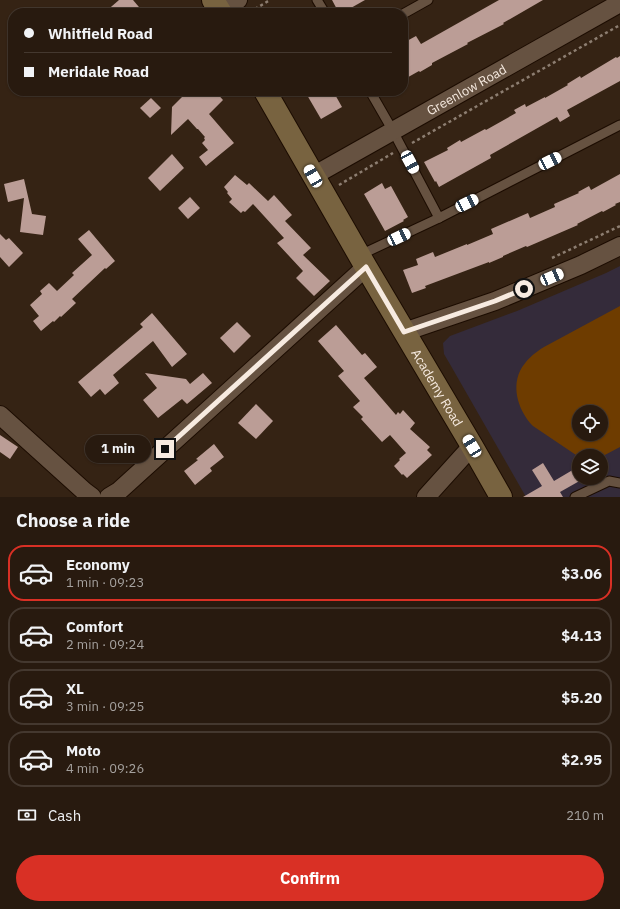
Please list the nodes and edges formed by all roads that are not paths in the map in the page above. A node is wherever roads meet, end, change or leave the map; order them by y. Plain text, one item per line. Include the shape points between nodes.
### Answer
1 (428, 0) edge
2 (620, 3) edge
3 (408, 11) edge
4 (268, 96) edge
5 (373, 96) edge
6 (620, 125) edge
7 (393, 131) junction
8 (313, 176) junction
9 (439, 218) junction
10 (620, 246) edge
11 (363, 261) junction
12 (404, 332) junction
13 (0, 415) edge
14 (472, 446) junction
15 (620, 483) edge
16 (92, 497) edge
17 (109, 497) edge
18 (426, 497) edge
19 (501, 497) edge
20 (574, 497) edge

1 - 3 lane
2 - 7 street, Greenlow Road
4 - 8 main road, Academy Road
5 - 7 lane
6 - 9 lane
7 - 8 street, Greenlow Road
7 - 9 lane
8 - 11 main road, Academy Road
9 - 11 lane
10 - 12 street via 495,301
11 - 12 main road, Academy Road
11 - 17 street via 125,486
12 - 14 main road, Academy Road
13 - 16 street
14 - 18 street
14 - 19 main road, Academy Road
15 - 20 lane via 609,481

